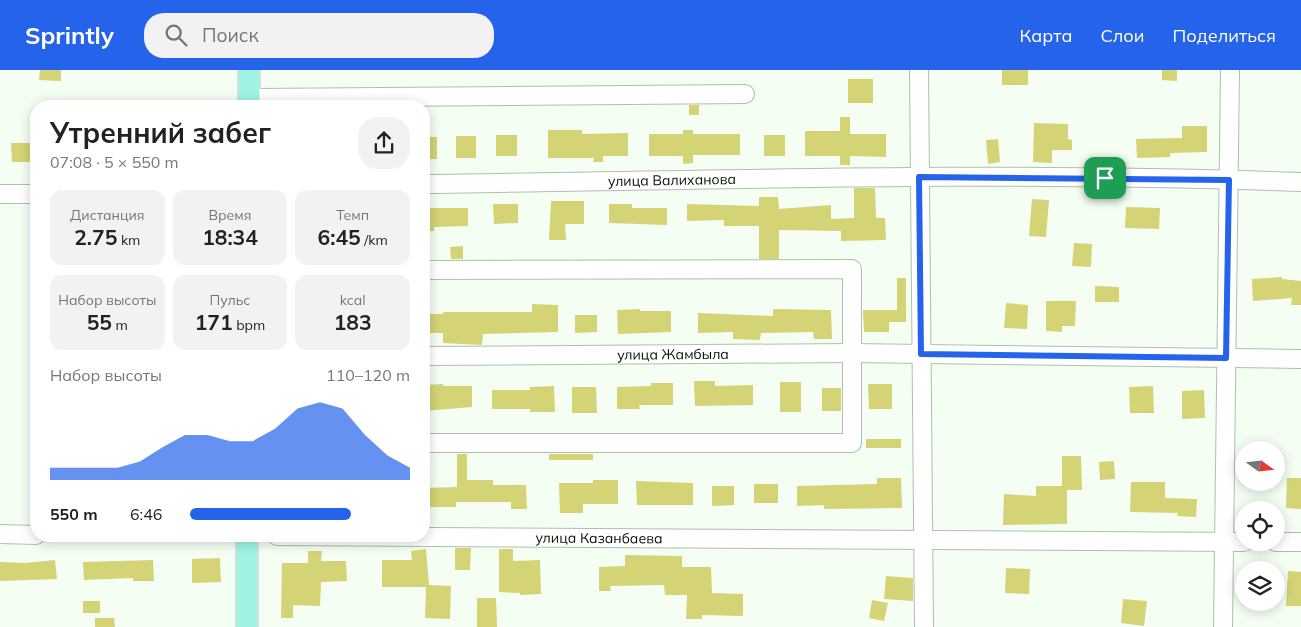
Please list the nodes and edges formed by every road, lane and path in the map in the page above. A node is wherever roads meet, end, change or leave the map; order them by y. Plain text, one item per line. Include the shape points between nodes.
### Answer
1 (249, 70) edge
2 (919, 70) edge
3 (1230, 70) edge
4 (746, 94) dead end
5 (249, 100) edge
6 (373, 100) edge
7 (919, 177) junction
8 (1229, 180) junction
9 (1301, 182) edge
10 (430, 184) edge
11 (0, 194) edge
12 (30, 194) edge
13 (430, 270) edge
14 (852, 353) junction
15 (921, 354) junction
16 (430, 356) edge
17 (1226, 358) junction
18 (1301, 358) edge
19 (430, 443) edge
20 (0, 534) edge
21 (30, 535) edge
22 (430, 537) edge
23 (923, 540) junction
24 (247, 542) edge
25 (1224, 542) junction
26 (1235, 542) edge
27 (1285, 542) edge
28 (1301, 542) edge
29 (247, 627) edge
30 (924, 627) edge
31 (1223, 627) edge

1 - 5 main road
2 - 7 street
3 - 8 street
4 - 6 street
7 - 8 street, улица Валиханова
7 - 10 street, улица Валиханова
7 - 15 street
8 - 9 street, улица Валиханова
8 - 17 street
11 - 12 street
13 - 14 street via 852,269
14 - 15 street, улица Жамбыла
14 - 16 street, улица Жамбыла
14 - 19 street via 852,443
15 - 17 street, улица Жамбыла
15 - 23 street
17 - 18 street, улица Жамбыла
17 - 25 street
20 - 21 street
22 - 23 street, улица Казанбаева
23 - 25 street, улица Казанбаева
23 - 30 street
24 - 29 main road
25 - 26 street, улица Казанбаева
25 - 31 street
27 - 28 street

